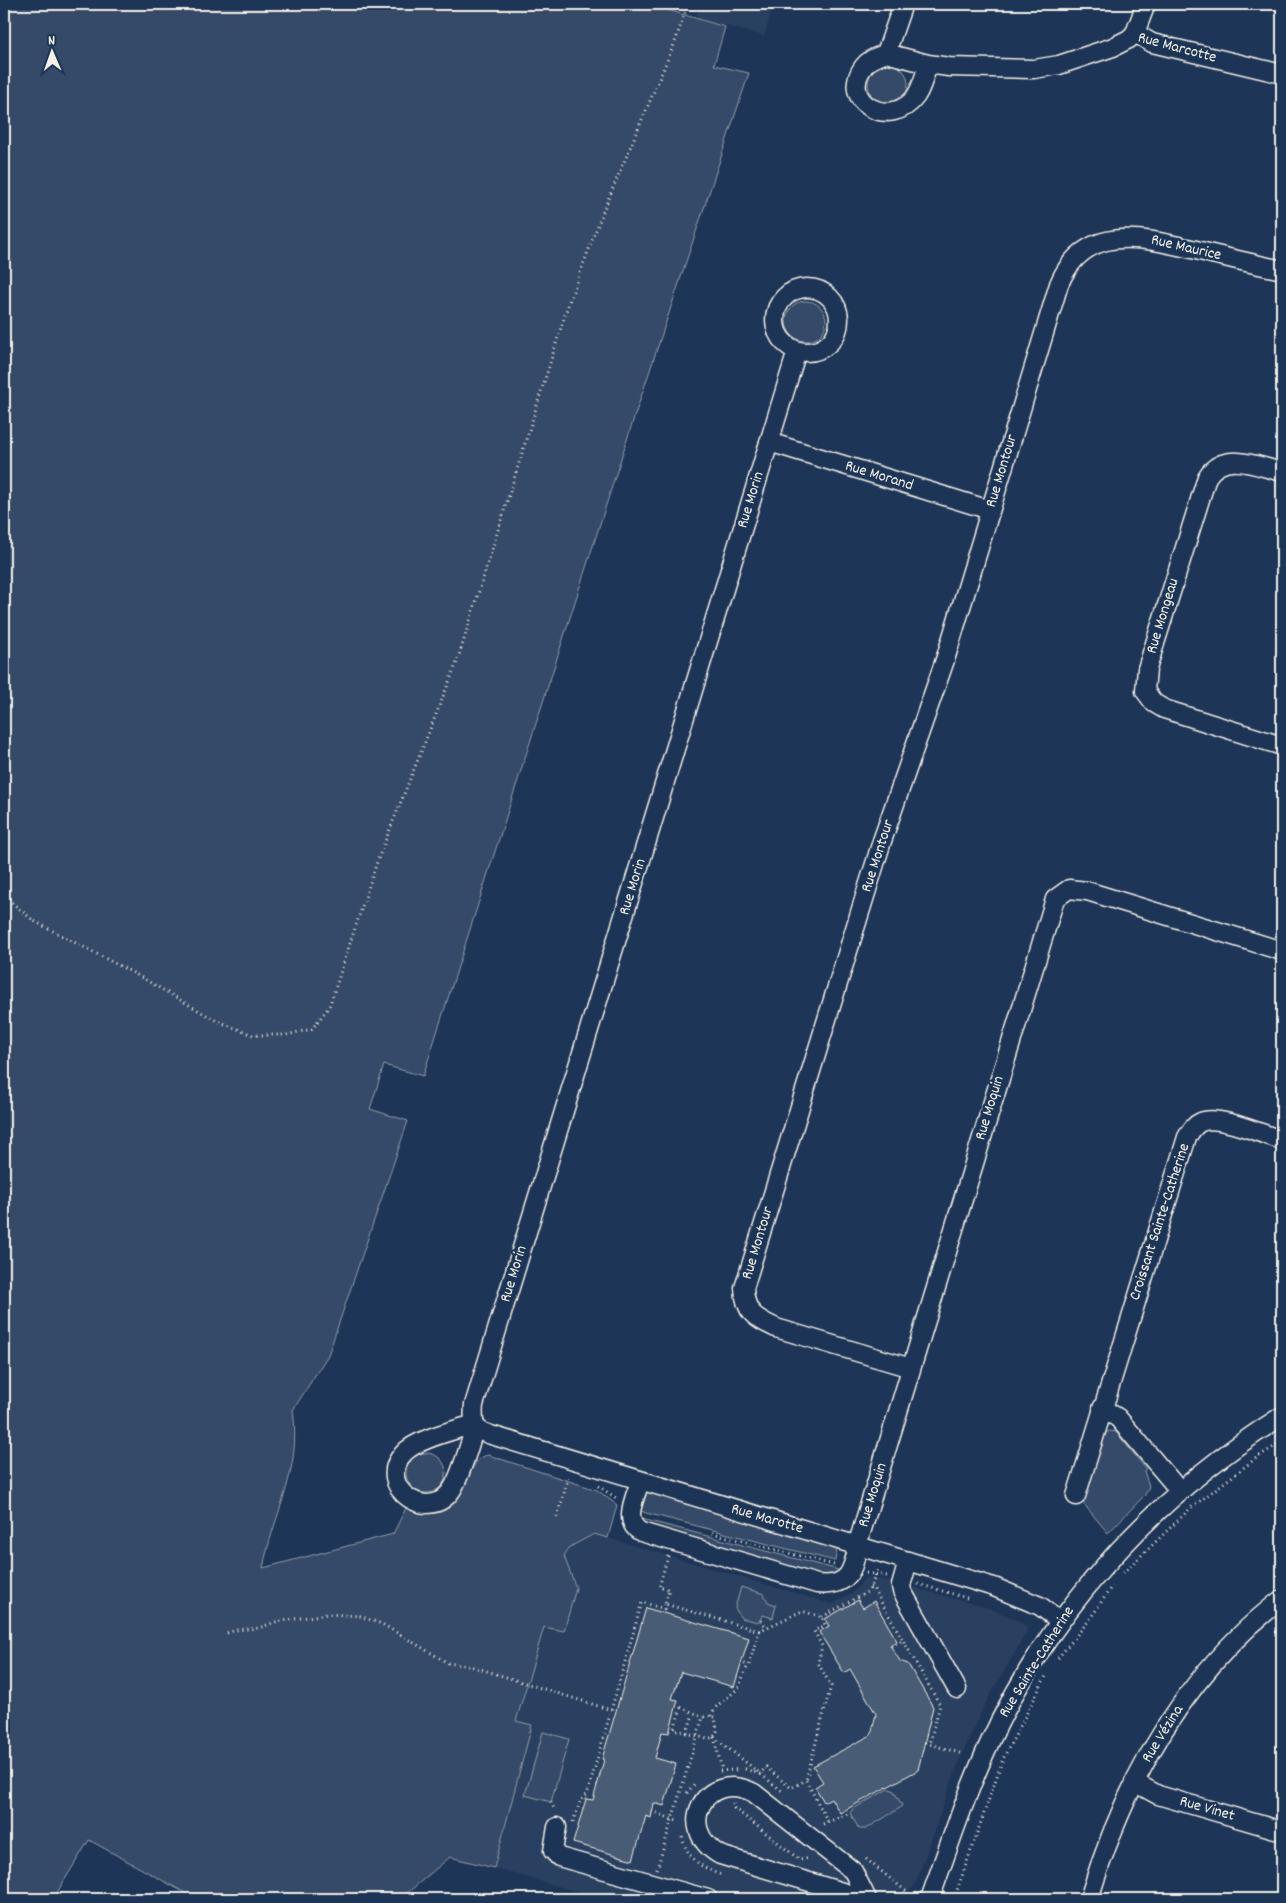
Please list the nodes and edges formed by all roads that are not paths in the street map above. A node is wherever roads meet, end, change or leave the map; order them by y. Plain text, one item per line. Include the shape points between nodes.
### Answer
1 (902, 4) edge
2 (1146, 4) edge
3 (1135, 33) junction
4 (886, 53) junction
5 (928, 64) junction
6 (1282, 74) edge
7 (1090, 248) joint
8 (1282, 270) edge
9 (797, 351) dead end
10 (769, 442) junction
11 (1282, 472) edge
12 (990, 510) junction
13 (1282, 746) edge
14 (1282, 951) edge
15 (1282, 1140) edge
16 (911, 1368) junction
17 (1102, 1408) junction
18 (1282, 1416) edge
19 (474, 1424) junction
20 (640, 1482) junction
21 (1179, 1490) junction
22 (1076, 1496) dead end
23 (857, 1546) junction
24 (908, 1561) junction
25 (1282, 1599) edge
26 (1059, 1620) junction
27 (957, 1689) dead end
28 (1134, 1782) junction
29 (557, 1827) road end
30 (1282, 1831) edge
31 (708, 1899) edge
32 (867, 1899) edge
33 (930, 1899) edge
34 (1089, 1899) edge

1 - 4 street
2 - 3 street
3 - 5 street, Rue Marcotte via 1113,48 1045,68
3 - 6 street, Rue Marcotte via 1152,43
4 - 5 street, Rue Marcotte
4 - 5 street via 870,60 859,74 861,100 875,111 895,111 913,100
7 - 8 street, Rue Maurice via 1116,239 1140,238
7 - 12 street, Rue Montour via 1071,263 1059,284
9 - 10 street, Rue Morin
10 - 12 street, Rue Morand
10 - 19 street, Rue Morin via 474,1405
11 - 13 street, Rue Mongeau via 1230,462 1220,464 1210,473 1145,682 1148,698 1164,709
12 - 16 street, Rue Montour via 930,707 882,841 744,1288 750,1312 760,1321
14 - 16 street, Rue Moquin via 1087,891 1069,889 1055,899
15 - 17 street, Croissant Sainte-Catherine via 1216,1120 1194,1126 1179,1158
16 - 23 street, Rue Moquin
17 - 21 street via 1118,1418
17 - 22 street, Croissant Sainte-Catherine
18 - 21 street, Rue Sainte-Catherine
19 - 19 street, Rue Morin via 405,1450 396,1467 395,1479 401,1491 411,1500 423,1504 435,1503 445,1497 460,1473
19 - 20 street, Rue Marotte via 480,1431 491,1435
20 - 23 street, Rue Marotte
20 - 23 street, Rue Moquin via 630,1518 640,1532 824,1584 836,1583 849,1575 855,1565
21 - 26 street, Rue Sainte-Catherine via 1119,1549
23 - 24 street, Rue Marotte
24 - 26 street, Rue Marotte via 1006,1592 1040,1606
24 - 27 street via 902,1591
25 - 28 street, Rue Vézina via 1243,1633 1200,1679
26 - 33 street, Rue Sainte-Catherine via 998,1724 974,1778
28 - 30 street, Rue Vinet via 1158,1795
28 - 34 street, Rue Vézina via 1111,1832
29 - 31 street via 553,1851 559,1857
32 - 32 street via 853,1871 754,1792 730,1786 715,1791 702,1801 698,1810 698,1829 710,1849 720,1855

